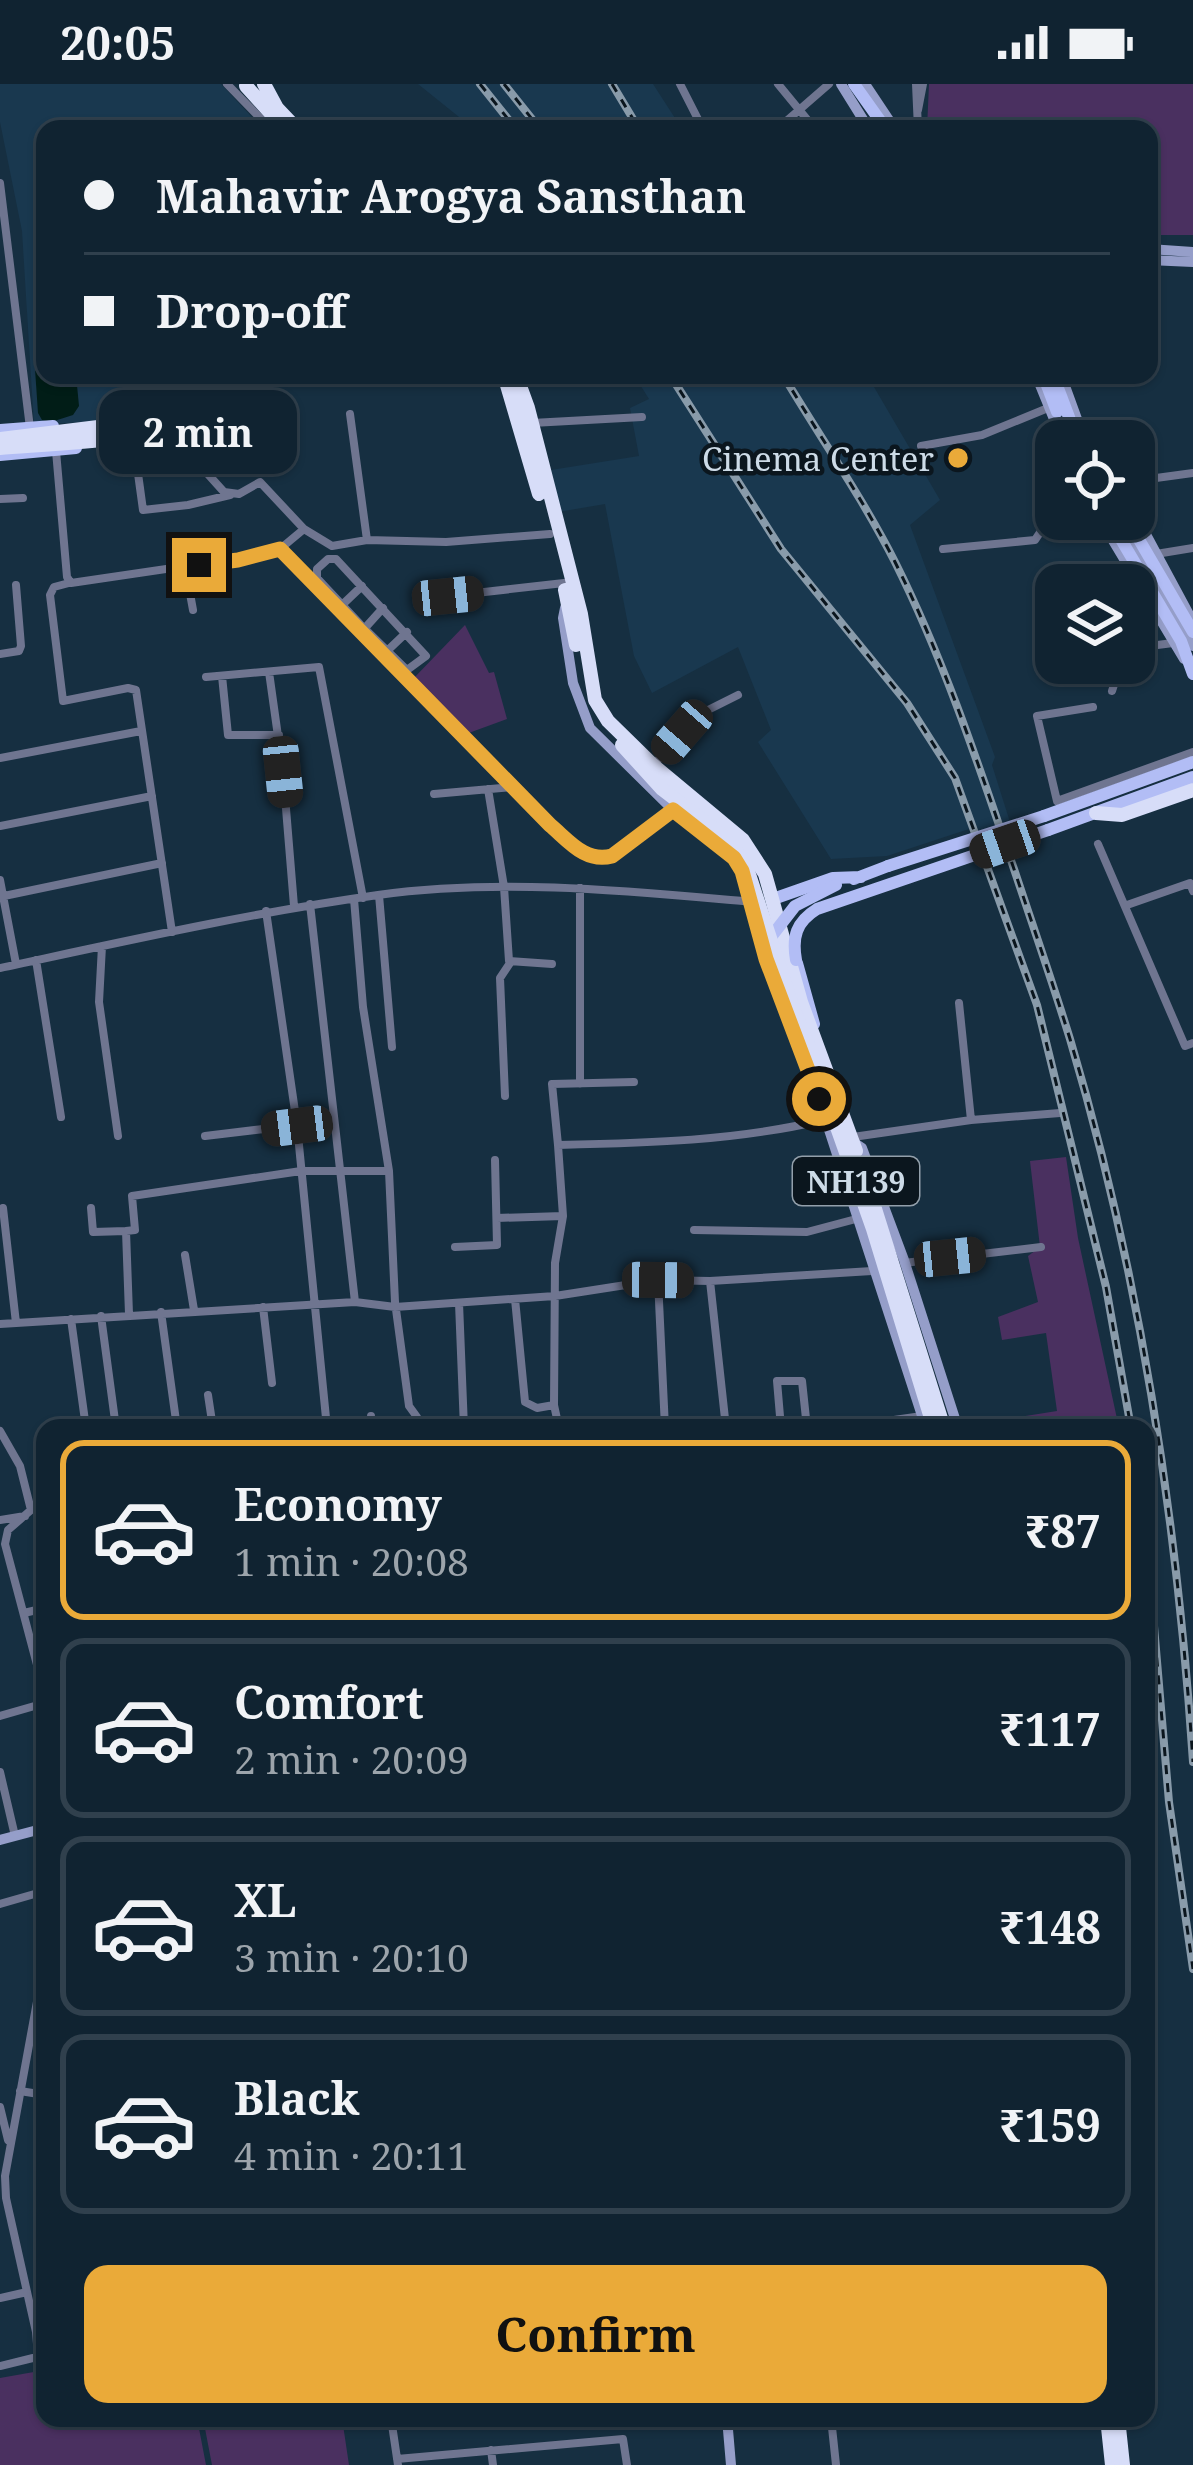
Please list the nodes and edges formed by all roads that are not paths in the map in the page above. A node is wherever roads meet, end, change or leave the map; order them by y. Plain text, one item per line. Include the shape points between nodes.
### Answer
1 (227, 84) edge
2 (680, 84) edge
3 (778, 84) edge
4 (830, 84) edge
5 (847, 84) edge
6 (866, 84) edge
7 (919, 84) edge
8 (252, 85) edge
9 (802, 112) junction
10 (262, 120) edge
11 (278, 120) edge
12 (288, 120) edge
13 (698, 120) edge
14 (789, 120) edge
15 (808, 120) edge
16 (867, 120) edge
17 (881, 120) edge
18 (885, 120) edge
19 (918, 120) edge
20 (0, 183) edge
21 (1158, 250) edge
22 (1193, 252) edge
23 (1158, 260) edge
24 (1193, 262) edge
25 (212, 384) edge
26 (225, 384) edge
27 (240, 384) edge
28 (259, 384) edge
29 (514, 384) edge
30 (515, 384) edge
31 (1041, 384) edge
32 (1043, 384) edge
33 (1060, 384) edge
34 (1048, 408) junction
35 (163, 413) junction
36 (350, 414) dead end
37 (642, 417) dead end
38 (130, 418) junction
39 (1055, 420) edge
40 (1057, 420) edge
41 (1074, 420) edge
42 (532, 423) junction
43 (30, 428) junction
44 (0, 434) edge
45 (172, 436) junction
46 (134, 441) junction
47 (920, 446) dead end
48 (56, 451) junction
49 (0, 452) edge
50 (1193, 473) edge
51 (1155, 478) edge
52 (230, 495) junction
53 (23, 498) dead end
54 (0, 499) edge
55 (304, 529) junction
56 (550, 534) junction
57 (367, 540) junction
58 (1035, 540) edge
59 (1114, 540) edge
60 (1121, 540) edge
61 (1134, 540) edge
62 (1137, 540) edge
63 (1149, 540) edge
64 (1193, 548) edge
65 (280, 549) junction
66 (943, 549) dead end
67 (1156, 554) junction
68 (185, 566) junction
69 (69, 583) junction
70 (16, 585) dead end
71 (362, 586) junction
72 (566, 591) junction
73 (448, 596) dead end
74 (342, 605) junction
75 (383, 608) junction
76 (193, 610) dead end
77 (1193, 621) edge
78 (360, 627) junction
79 (407, 632) junction
80 (1193, 632) edge
81 (1182, 644) edge
82 (387, 650) junction
83 (0, 655) edge
84 (1191, 671) edge
85 (268, 672) junction
86 (221, 676) junction
87 (206, 677) dead end
88 (1114, 684) edge
89 (1112, 691) dead end
90 (738, 695) dead end
91 (1093, 707) dead end
92 (141, 731) junction
93 (279, 735) junction
94 (1193, 752) edge
95 (0, 758) edge
96 (1193, 764) edge
97 (653, 765) junction
98 (1193, 777) edge
99 (514, 787) junction
100 (488, 789) junction
101 (1193, 790) edge
102 (434, 794) dead end
103 (152, 796) junction
104 (673, 810) junction
105 (1096, 813) junction
106 (0, 826) edge
107 (1097, 844) dead end
108 (161, 863) junction
109 (861, 877) junction
110 (0, 880) edge
111 (1192, 884) edge
112 (504, 887) junction
113 (580, 888) junction
114 (379, 895) junction
115 (4, 896) junction
116 (359, 899) junction
117 (772, 899) junction
118 (752, 902) junction
119 (310, 904) junction
120 (1127, 904) junction
121 (294, 906) junction
122 (266, 910) junction
123 (172, 932) junction
124 (771, 937) junction
125 (101, 946) junction
126 (36, 960) junction
127 (510, 963) junction
128 (16, 964) junction
129 (552, 964) dead end
130 (0, 968) edge
131 (959, 1003) dead end
132 (817, 1043) junction
133 (1193, 1043) edge
134 (392, 1047) dead end
135 (634, 1082) dead end
136 (580, 1084) junction
137 (505, 1096) dead end
138 (1060, 1114) dead end
139 (61, 1117) dead end
140 (824, 1120) junction
141 (971, 1120) junction
142 (297, 1126) junction
143 (118, 1136) dead end
144 (205, 1136) dead end
145 (854, 1144) junction
146 (558, 1145) junction
147 (495, 1160) dead end
148 (339, 1169) junction
149 (301, 1171) junction
150 (388, 1171) junction
151 (3, 1208) edge
152 (91, 1208) dead end
153 (563, 1216) junction
154 (497, 1218) junction
155 (856, 1219) junction
156 (694, 1230) dead end
157 (126, 1231) junction
158 (455, 1247) dead end
159 (1041, 1247) dead end
160 (185, 1255) dead end
161 (904, 1263) junction
162 (872, 1271) junction
163 (658, 1280) junction
164 (710, 1281) junction
165 (913, 1288) junction
166 (880, 1293) junction
167 (555, 1296) junction
168 (515, 1300) junction
169 (355, 1302) junction
170 (459, 1303) junction
171 (312, 1304) junction
172 (263, 1306) junction
173 (395, 1307) junction
174 (194, 1310) junction
175 (161, 1312) junction
176 (129, 1314) junction
177 (101, 1316) junction
178 (70, 1319) junction
179 (16, 1322) junction
180 (0, 1324) edge
181 (272, 1383) dead end
182 (946, 1391) junction
183 (208, 1395) dead end
184 (916, 1398) junction
185 (554, 1405) junction
186 (85, 1419) edge
187 (115, 1419) edge
188 (176, 1419) edge
189 (212, 1419) edge
190 (326, 1419) edge
191 (417, 1419) edge
192 (464, 1419) edge
193 (557, 1419) edge
194 (664, 1419) edge
195 (725, 1419) edge
196 (780, 1419) edge
197 (807, 1419) edge
198 (925, 1419) edge
199 (926, 1419) edge
200 (941, 1419) edge
201 (955, 1419) edge
202 (0, 1431) edge
203 (14, 1452) junction
204 (0, 1454) edge
205 (26, 1516) junction
206 (0, 1520) edge
207 (36, 1610) edge
208 (24, 1613) junction
209 (36, 1662) edge
210 (36, 1702) edge
211 (0, 1716) edge
212 (0, 1772) edge
213 (36, 1830) edge
214 (15, 1836) junction
215 (0, 1840) edge
216 (36, 1894) edge
217 (0, 1904) edge
218 (36, 2006) edge
219 (20, 2091) junction
220 (36, 2094) edge
221 (0, 2107) edge
222 (10, 2146) junction
223 (3, 2173) edge
224 (27, 2292) junction
225 (0, 2297) edge
226 (36, 2332) edge
227 (36, 2357) edge
228 (0, 2366) edge
229 (392, 2427) edge
230 (728, 2427) edge
231 (832, 2427) edge
232 (1108, 2427) edge
233 (1119, 2427) edge
234 (491, 2450) junction
235 (397, 2462) edge
236 (493, 2465) edge
237 (627, 2465) edge
238 (730, 2465) edge
239 (836, 2465) edge
240 (1112, 2465) edge
241 (1123, 2465) edge

1 - 10 street
2 - 13 street
3 - 9 street
4 - 9 street
5 - 16 main road
5 - 17 main road
6 - 18 street
7 - 19 street
8 - 11 highway, bridge
8 - 12 highway, bridge
9 - 14 street
9 - 15 street
20 - 43 street
21 - 22 street
23 - 24 street
25 - 35 main road
26 - 44 highway, bridge via 178,417
27 - 49 highway, bridge via 178,427
28 - 45 main road via 202,427
29 - 56 highway, NH139
30 - 42 highway, NH139
31 - 34 street
32 - 40 main road
33 - 41 main road
34 - 39 street
34 - 47 street via 982,435
35 - 38 main road
35 - 45 street
36 - 57 street
37 - 42 street
38 - 43 main road
38 - 46 street
42 - 97 highway, NH139 via 595,700
43 - 44 main road
45 - 46 main road
45 - 52 street
46 - 48 main road
46 - 52 street via 143,510
48 - 49 main road
48 - 69 street
50 - 51 street
52 - 55 street via 260,482
53 - 54 street
55 - 57 street via 332,547
55 - 65 street
56 - 57 street
56 - 72 highway, NH139
58 - 66 street
59 - 81 street
60 - 81 main road
61 - 81 street
62 - 80 main road
63 - 67 street
64 - 67 street
65 - 68 street
65 - 78 street
67 - 77 street
68 - 69 street
68 - 76 street
69 - 92 street via 50,595 63,701 133,688
70 - 83 street via 21,649
71 - 74 street
71 - 74 street via 336,560 316,569
71 - 75 street
72 - 73 street
72 - 104 street via 563,618 584,718
72 - 124 highway, NH139, bridge via 594,713 662,789 735,847
74 - 78 street
75 - 78 street
75 - 79 street
78 - 82 street
78 - 99 street
79 - 82 street
79 - 82 street via 425,652 412,670
81 - 84 main road
85 - 86 street
85 - 93 street
85 - 116 street via 319,667
86 - 87 street
86 - 93 street via 228,735
88 - 89 street
90 - 97 street via 695,721
91 - 94 street via 1037,716 1057,801
92 - 95 street
92 - 103 street
93 - 121 street
96 - 109 main road, bridge
97 - 117 highway, NH139 via 743,839
98 - 105 main road
99 - 100 street
99 - 104 street via 593,858 625,849
100 - 102 street
100 - 112 street
101 - 105 highway via 1122,814
103 - 106 street
103 - 108 street
104 - 118 street via 734,858
105 - 132 main road, bridge via 805,916 793,942
107 - 120 street
108 - 115 street
108 - 123 street
109 - 117 main road
109 - 124 main road, bridge via 806,898
110 - 115 street
111 - 120 street
112 - 113 street
112 - 114 street
112 - 127 street
113 - 118 street
113 - 136 street
114 - 116 street
114 - 134 street
115 - 128 street
116 - 119 street
116 - 150 street via 363,1006
117 - 118 street
117 - 132 highway, NH139
118 - 140 street
119 - 121 street
119 - 148 street
120 - 133 street via 1185,1046
121 - 122 street
122 - 123 street
122 - 142 street
123 - 125 street
124 - 199 highway, NH139, bridge via 830,1098
125 - 126 street
125 - 143 street via 98,1002
126 - 128 street
126 - 139 street
127 - 129 street
127 - 137 street via 500,978
128 - 130 street
131 - 141 street
132 - 145 highway, NH139
135 - 136 street
136 - 146 street via 550,1087
138 - 141 street
140 - 146 street via 694,1142
140 - 155 street
141 - 145 street
142 - 144 street
142 - 149 street
145 - 161 street
145 - 200 highway, NH139, bridge
146 - 153 street
147 - 154 street
148 - 149 street
148 - 150 street
148 - 169 street
149 - 157 street via 132,1196 135,1230
149 - 171 street
150 - 173 street
151 - 179 street
152 - 157 street via 93,1232
153 - 154 street
153 - 167 street
154 - 158 street via 497,1245
155 - 156 street via 807,1232
155 - 162 street
157 - 176 street
159 - 161 street
160 - 174 street
161 - 165 street
162 - 164 street
162 - 166 street
163 - 164 street
163 - 167 street
163 - 194 street
164 - 195 street
165 - 166 street
165 - 182 street
166 - 184 street
167 - 168 street
167 - 185 street
168 - 170 street
168 - 185 street via 526,1402
169 - 171 street
169 - 173 street
170 - 173 street
170 - 192 street
171 - 172 street
171 - 190 street
172 - 174 street
172 - 181 street
173 - 191 street
174 - 175 street
175 - 176 street
175 - 188 street
176 - 177 street
177 - 178 street
177 - 187 street
178 - 179 street
178 - 186 street
179 - 180 street
182 - 184 street
182 - 201 street
183 - 189 street
184 - 198 street
185 - 193 street
196 - 197 street via 777,1381 802,1381
202 - 203 street
203 - 204 street
203 - 205 street via 31,1510
205 - 206 street
205 - 208 street via 4,1544
207 - 208 street
208 - 209 street
210 - 211 street
212 - 214 street
213 - 214 street
214 - 215 street
216 - 217 street
218 - 219 street
219 - 220 street
219 - 222 street
221 - 222 street
222 - 223 street
223 - 224 street
224 - 225 street
224 - 226 street
227 - 228 street
229 - 235 street
230 - 238 street
231 - 239 street
232 - 240 highway
233 - 241 highway
234 - 235 street
234 - 236 street
234 - 237 street via 623,2439

